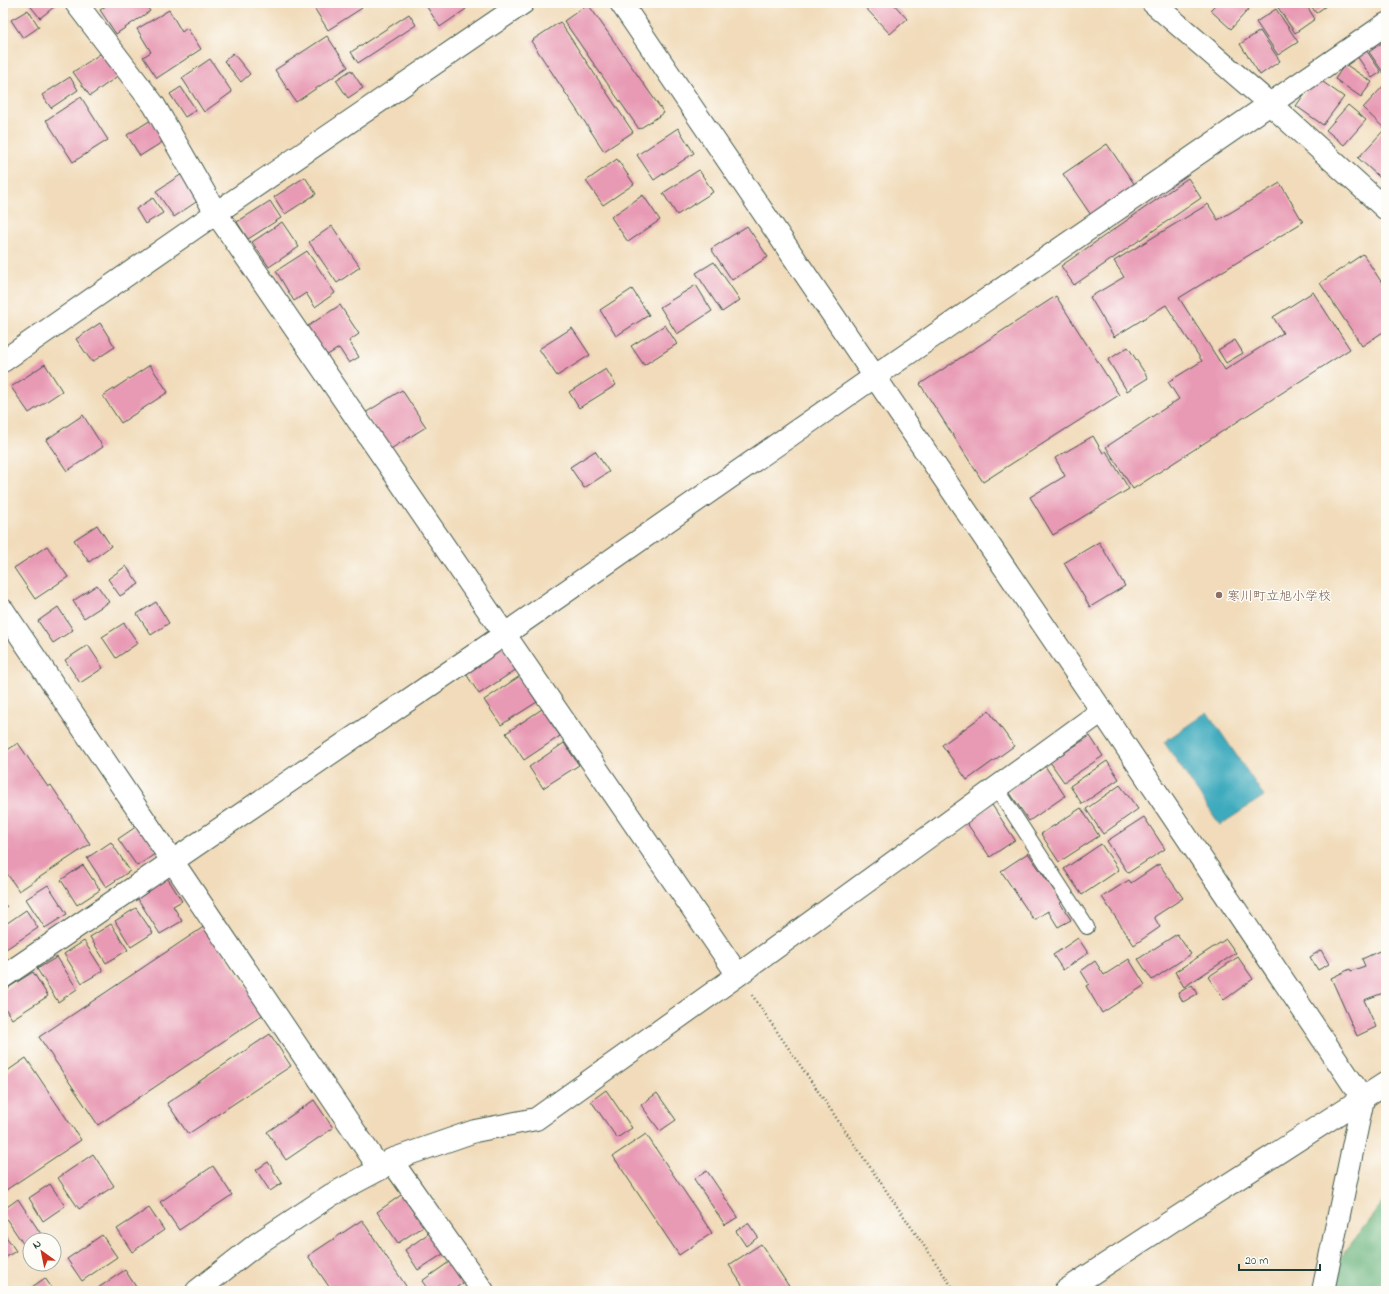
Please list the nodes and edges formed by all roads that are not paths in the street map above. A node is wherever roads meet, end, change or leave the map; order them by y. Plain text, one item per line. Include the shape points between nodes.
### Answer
1 (76, 3) edge
2 (523, 3) edge
3 (621, 3) edge
4 (1153, 3) edge
5 (1386, 24) edge
6 (1271, 104) junction
7 (1386, 210) edge
8 (216, 213) junction
9 (3, 361) edge
10 (874, 376) junction
11 (3, 610) edge
12 (505, 634) junction
13 (1102, 711) junction
14 (996, 787) junction
15 (173, 861) junction
16 (1087, 927) dead end
17 (738, 975) junction
18 (3, 977) edge
19 (1386, 1083) edge
20 (1363, 1099) junction
21 (386, 1165) junction
22 (197, 1291) edge
23 (483, 1291) edge
24 (1065, 1291) edge
25 (1323, 1291) edge

1 - 8 street via 154,105
2 - 8 street
3 - 10 street
4 - 6 street
5 - 6 street
6 - 7 street
6 - 10 street
8 - 9 street
8 - 12 street
10 - 12 street
10 - 13 street
11 - 15 street
12 - 15 street
12 - 17 street
13 - 14 street
13 - 20 street
14 - 16 lane
14 - 17 street
15 - 18 street
15 - 21 street
17 - 21 street via 536,1119 475,1131
19 - 20 street
20 - 24 street
20 - 25 street
21 - 22 street via 331,1195 257,1244
21 - 23 street

